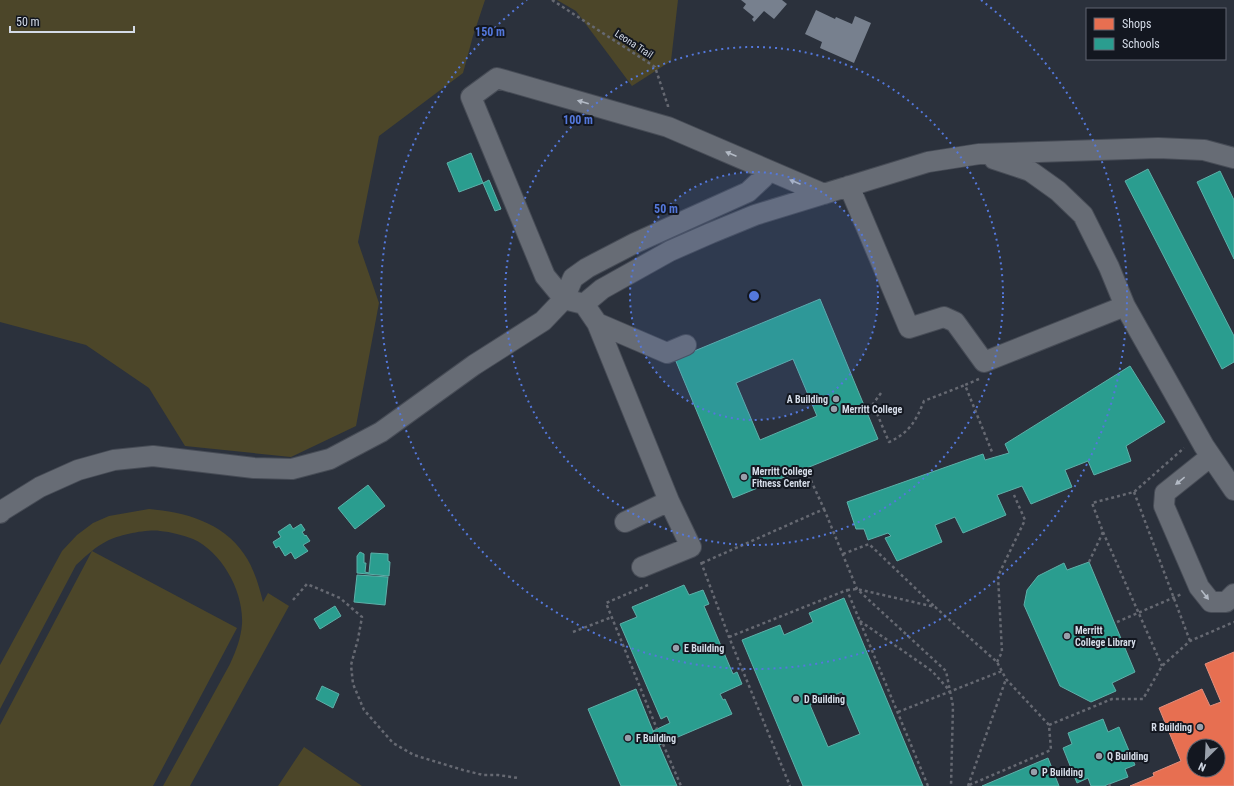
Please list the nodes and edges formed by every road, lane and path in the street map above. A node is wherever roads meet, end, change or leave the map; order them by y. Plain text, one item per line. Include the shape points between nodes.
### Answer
1 (552, 0) edge
2 (668, 127) junction
3 (979, 154) junction
4 (1234, 158) edge
5 (767, 170) junction
6 (849, 186) junction
7 (824, 194) junction
8 (564, 298) junction
9 (584, 304) junction
10 (1125, 306) junction
11 (597, 322) junction
12 (686, 345) dead end
13 (984, 362) junction
14 (965, 385) junction
15 (881, 393) dead end
16 (1198, 435) junction
17 (992, 452) dead end
18 (1210, 457) junction
19 (809, 476) dead end
20 (1234, 490) edge
21 (1134, 492) junction
22 (1014, 495) dead end
23 (669, 501) junction
24 (824, 509) junction
25 (0, 513) edge
26 (625, 522) dead end
27 (1103, 532) junction
28 (843, 554) junction
29 (1089, 562) dead end
30 (642, 567) dead end
31 (1199, 587) junction
32 (857, 589) junction
33 (847, 590) junction
34 (1234, 594) edge
35 (1174, 597) junction
36 (293, 600) dead end
37 (606, 603) dead end
38 (935, 607) junction
39 (1138, 612) junction
40 (612, 617) junction
41 (860, 621) junction
42 (1117, 622) dead end
43 (1234, 622) edge
44 (573, 632) dead end
45 (729, 637) junction
46 (1190, 641) junction
47 (997, 662) junction
48 (1162, 666) junction
49 (1002, 671) junction
50 (1006, 679) junction
51 (950, 690) junction
52 (898, 712) junction
53 (1049, 725) junction
54 (657, 729) dead end
55 (663, 744) dead end
56 (518, 778) dead end
57 (681, 786) edge
58 (790, 786) edge
59 (928, 786) edge
60 (951, 786) edge
61 (967, 786) edge

1 - 2 path, Leona Trail via 656,67 668,106
5 -> 2 lane
2 -> 8 lane via 497,78 471,97 545,276
3 - 4 lane via 1158,148 1204,150
3 - 6 lane via 928,162
3 - 10 lane via 1030,171 1083,215
7 -> 5 lane
5 - 8 lane via 764,178 748,192 635,243 587,268 573,278
6 - 7 lane
6 - 13 lane via 909,328 944,317 955,322
7 - 9 lane via 755,215 670,251 602,289
8 - 9 lane
8 - 25 lane via 543,321 474,365 381,432 330,459 292,469 254,468 153,456 114,460 78,470 40,487
9 - 11 lane
10 - 13 lane
10 - 16 lane
11 - 12 lane via 666,353
11 - 23 lane
13 - 14 path via 990,374
14 - 15 path via 924,401 918,416 909,428 900,438 889,442 873,404
14 - 17 path
16 - 18 lane
16 - 21 path
18 - 20 lane
18 -> 31 lane via 1165,493 1164,506
19 - 24 path
21 - 27 path via 1092,503
21 - 35 path
22 - 47 path via 1025,520 998,576 1002,652
23 - 26 lane
23 - 30 lane via 691,547
24 - 28 path
24 - 45 path via 701,563
27 - 29 path
27 - 39 path
28 - 32 path
28 - 38 path via 869,544
31 -> 34 lane via 1211,602 1226,602
31 - 35 path
32 - 33 path
32 - 38 path
32 - 51 path via 946,671
33 - 41 path
33 - 45 path
35 - 39 path
35 - 46 path
36 - 56 path via 307,584 340,598 362,617 351,665 353,684 364,710 393,743 414,755 463,770 483,775
37 - 40 path
38 - 47 path
39 - 42 path
39 - 48 path
40 - 44 path
40 - 54 path
41 - 51 path via 932,671
41 - 52 path
43 - 46 path
45 - 58 path
46 - 48 path
47 - 49 path
48 - 53 path via 1144,699 1112,699
49 - 50 path
49 - 51 path
50 - 53 path
50 - 61 path
51 - 52 path
51 - 60 path via 953,706
52 - 59 path
53 - 61 path via 1051,750
55 - 57 path

